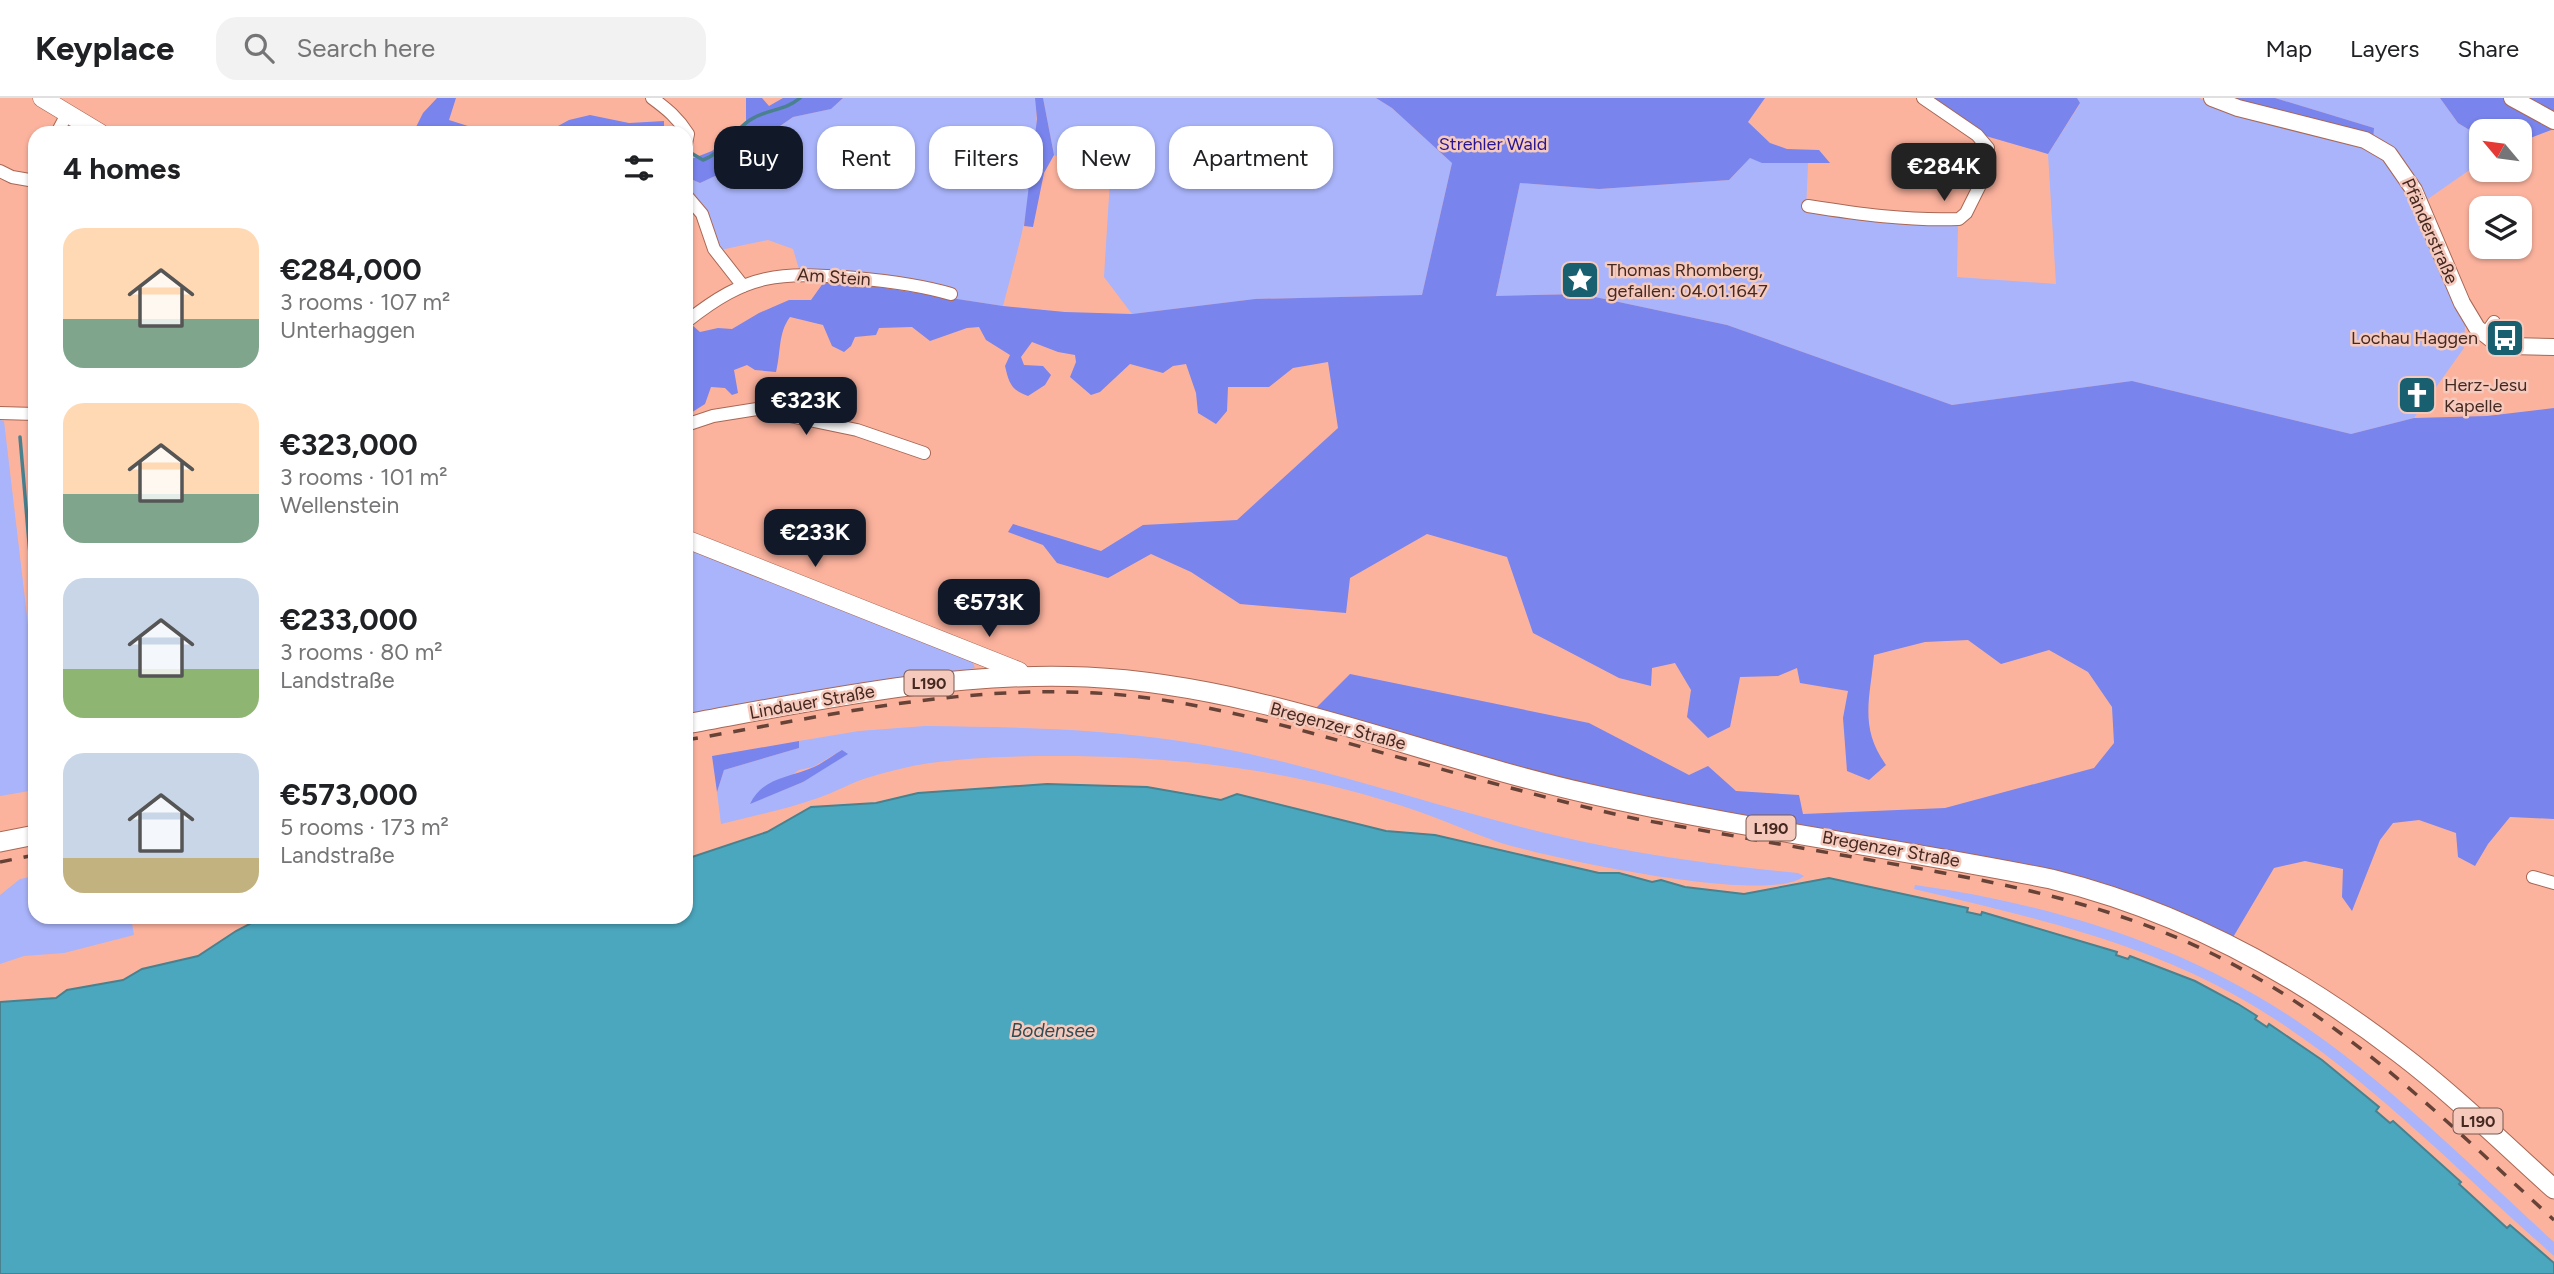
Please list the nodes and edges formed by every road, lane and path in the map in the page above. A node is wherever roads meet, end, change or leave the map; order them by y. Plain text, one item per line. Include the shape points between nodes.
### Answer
1 (42, 98) edge
2 (652, 98) edge
3 (1923, 98) edge
4 (2212, 98) edge
5 (2512, 98) edge
6 (68, 113) junction
7 (2554, 121) edge
8 (61, 126) edge
9 (89, 126) edge
10 (683, 126) edge
11 (0, 171) edge
12 (28, 180) edge
13 (693, 203) edge
14 (1808, 206) dead end
15 (743, 286) junction
16 (951, 293) dead end
17 (693, 317) edge
18 (2554, 347) edge
19 (0, 413) edge
20 (28, 414) edge
21 (693, 423) edge
22 (924, 453) dead end
23 (693, 542) edge
24 (1022, 676) junction
25 (693, 723) edge
26 (28, 836) edge
27 (0, 842) edge
28 (2533, 877) dead end
29 (2554, 883) edge
30 (2554, 1189) edge

1 - 6 main road
2 - 10 street
3 - 14 street via 1977,135 1987,148 1988,169 1966,213 1959,219 1940,220
4 - 18 street, Pfänderstraße via 2365,140 2389,154 2427,216 2468,314 2511,346
5 - 7 street
6 - 8 street
6 - 9 main road
11 - 12 street
13 - 15 street via 702,214 714,249
15 - 16 street, Am Stein via 776,275 807,274 901,282
15 - 17 street, Am Stein
19 - 20 street
21 - 22 street via 757,409 857,430
23 - 24 main road
24 - 25 main road, Lindauer Straße / L190 via 940,681
24 - 30 main road, Bregenzer Straße / L190 via 1111,679 1206,692 1589,794 2050,878 2122,899 2248,954 2358,1023 2427,1076
26 - 27 main road
28 - 29 street

